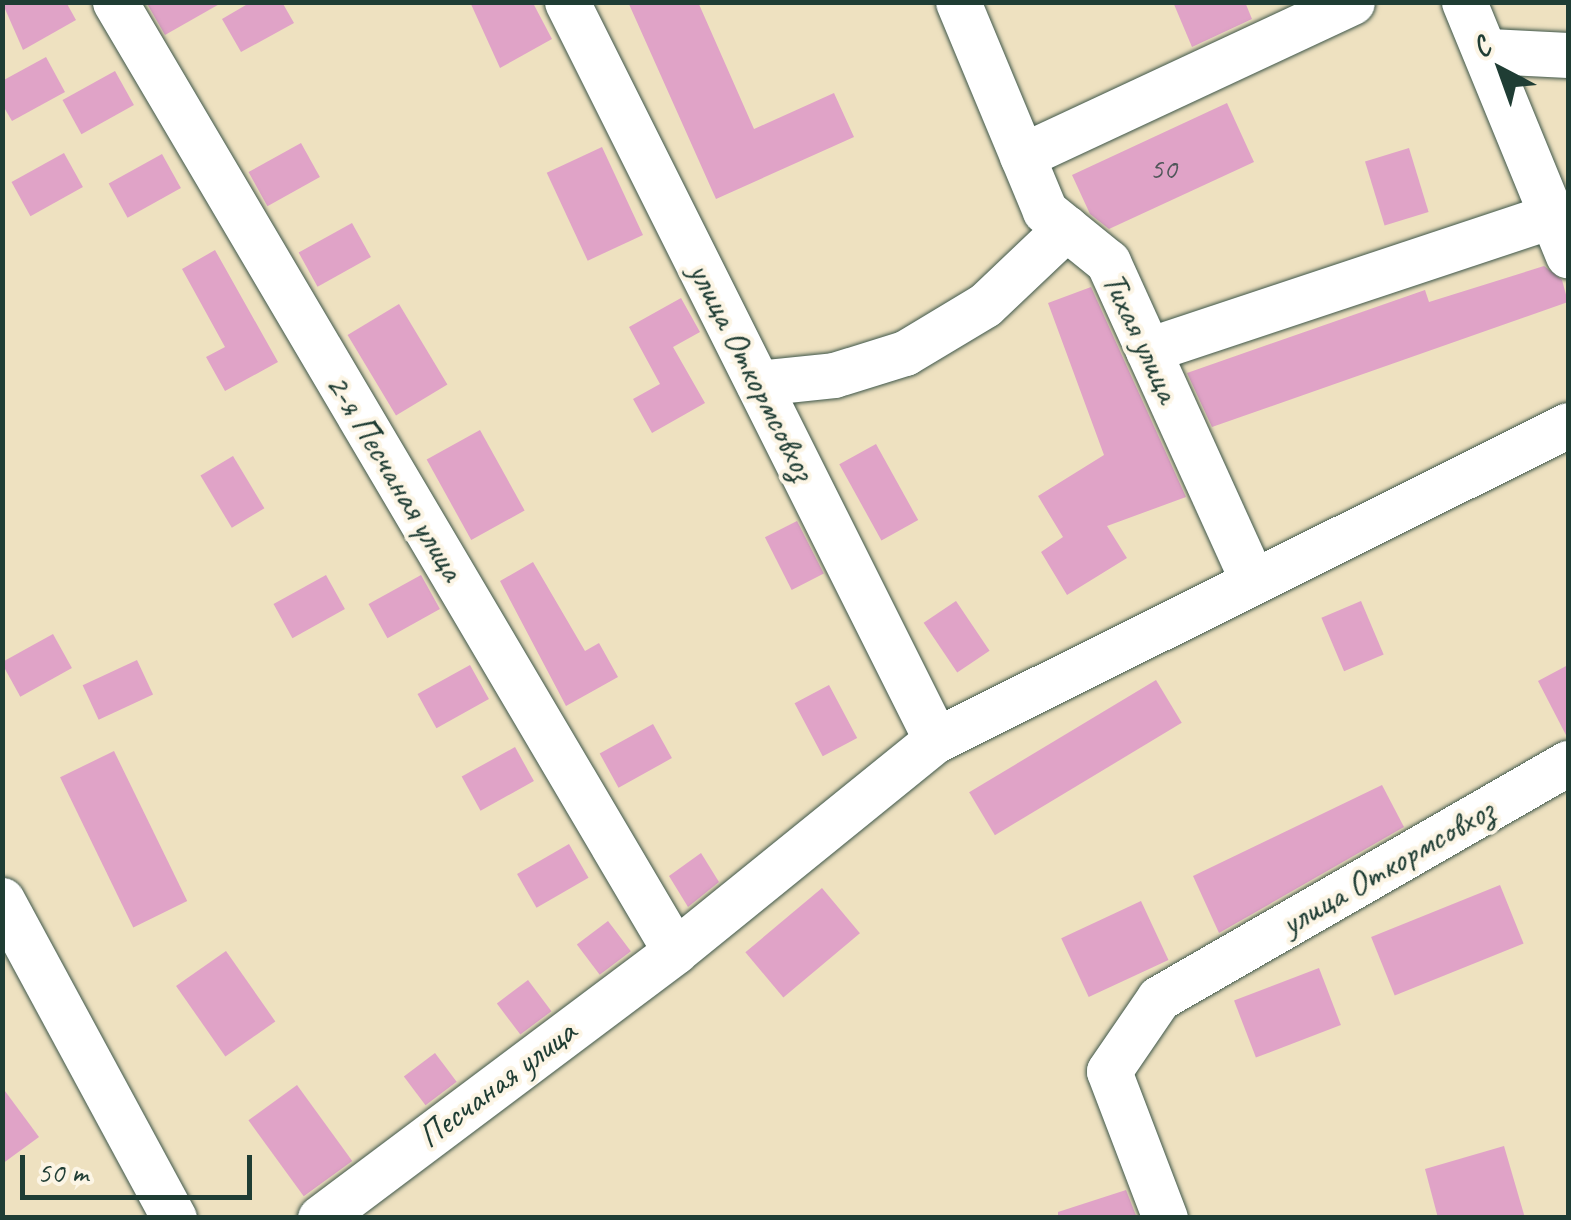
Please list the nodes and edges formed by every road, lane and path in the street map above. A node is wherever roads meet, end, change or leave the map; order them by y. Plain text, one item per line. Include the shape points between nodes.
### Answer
1 (114, 2) edge
2 (567, 2) edge
3 (958, 2) edge
4 (1352, 2) edge
5 (1464, 2) edge
6 (1489, 51) junction
7 (1568, 55) edge
8 (1022, 156) junction
9 (1066, 228) junction
10 (1561, 235) edge
11 (1148, 350) junction
12 (758, 384) junction
13 (1567, 430) edge
14 (1252, 582) junction
15 (936, 740) junction
16 (1568, 764) edge
17 (2, 900) edge
18 (674, 952) junction
19 (174, 1218) edge
20 (320, 1218) edge
21 (1166, 1218) edge

1 - 18 street, 2-я Песчаная улица
2 - 12 street, улица Откормсовхоз
3 - 8 street, Тихая улица
4 - 8 street
5 - 6 street
6 - 7 street
6 - 10 street
8 - 9 street, Тихая улица via 1045,211
9 - 11 street, Тихая улица via 1108,262
9 - 12 street via 986,305 905,354 834,375
10 - 11 street
11 - 14 street, Тихая улица
12 - 15 street, улица Откормсовхоз
13 - 14 street
14 - 15 street
15 - 18 street
16 - 21 street, улица Откормсовхоз via 1159,998 1110,1070
17 - 19 street
18 - 20 street, Песчаная улица

